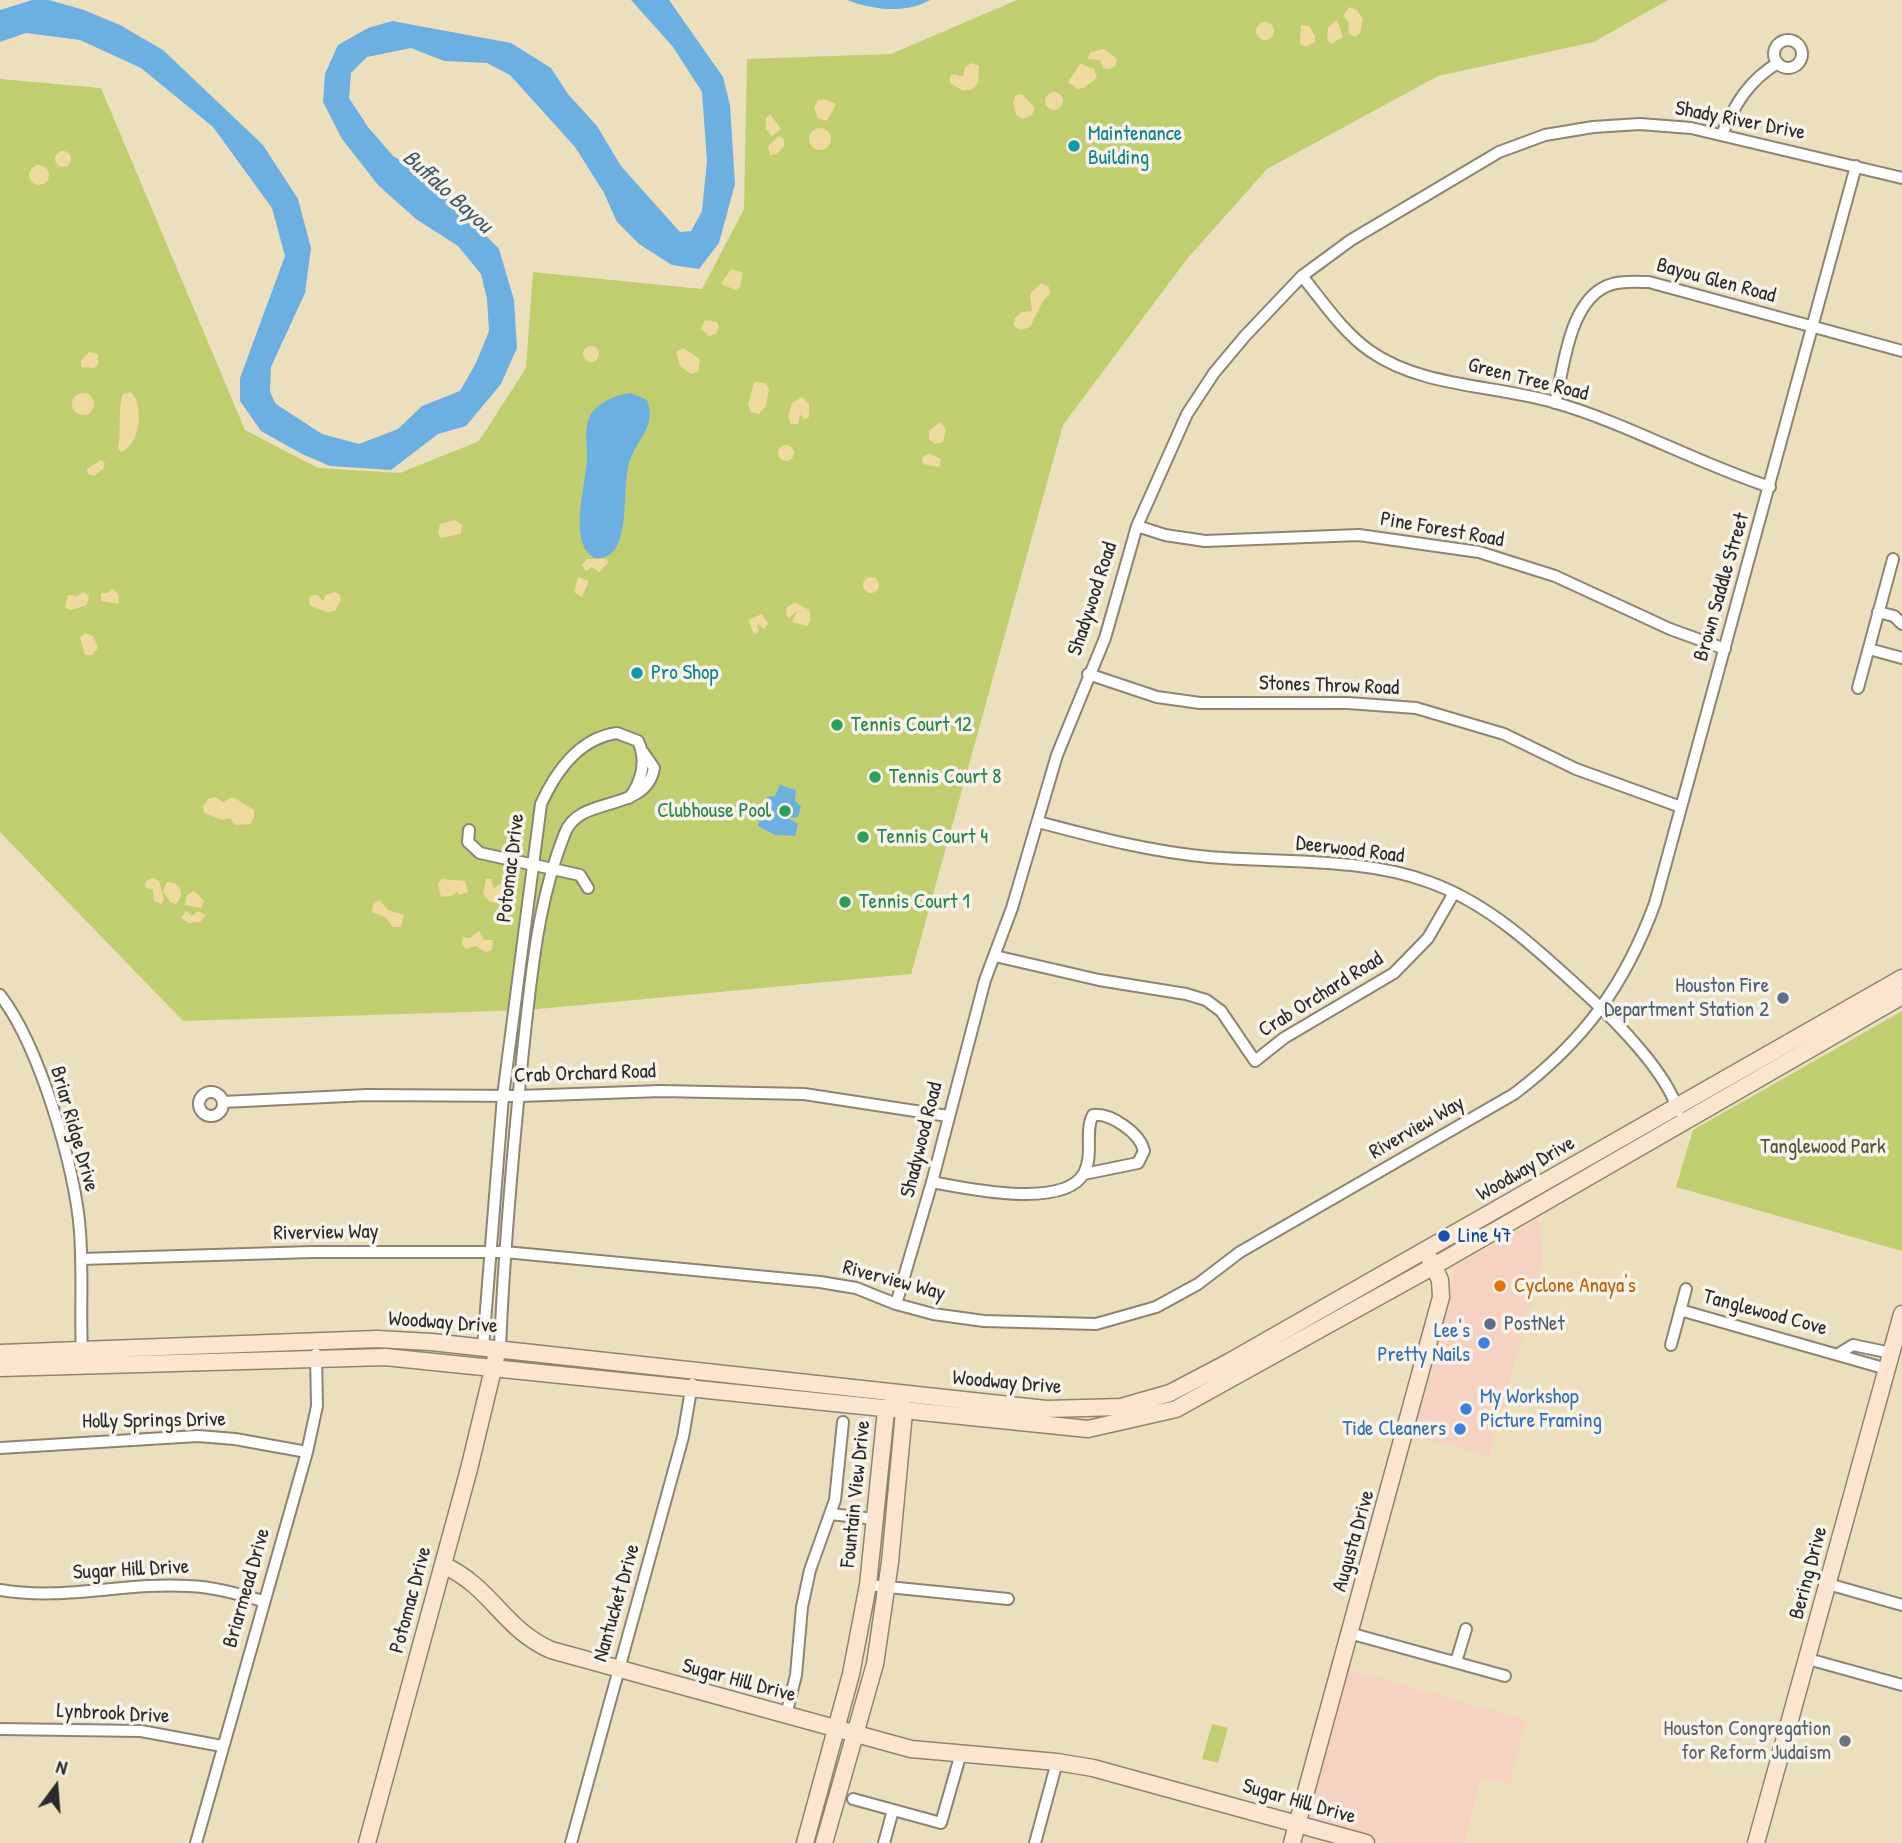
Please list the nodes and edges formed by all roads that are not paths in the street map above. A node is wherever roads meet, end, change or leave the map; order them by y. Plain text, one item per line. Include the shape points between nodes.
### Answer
1 (1778, 63) dead end
2 (1568, 131) joint
3 (1722, 134) junction
4 (1856, 166) junction
5 (1902, 178) edge
6 (1302, 276) junction
7 (1813, 327) junction
8 (1902, 351) edge
9 (1555, 402) junction
10 (1770, 487) junction
11 (1136, 526) junction
12 (1893, 559) dead end
13 (1878, 612) junction
14 (1902, 624) edge
15 (1725, 649) junction
16 (1869, 649) junction
17 (1902, 658) edge
18 (1088, 674) junction
19 (1858, 688) dead end
20 (1681, 807) junction
21 (1038, 822) junction
22 (530, 862) junction
23 (555, 868) junction
24 (587, 888) dead end
25 (1454, 893) junction
26 (995, 956) junction
27 (1902, 978) edge
28 (0, 995) edge
29 (1902, 996) edge
30 (1602, 1009) junction
31 (1805, 1031) junction
32 (1815, 1047) junction
33 (1768, 1052) junction
34 (1778, 1069) junction
35 (503, 1096) junction
36 (519, 1096) junction
37 (223, 1102) dead end
38 (1677, 1105) junction
39 (948, 1116) junction
40 (1682, 1124) junction
41 (1084, 1174) junction
42 (932, 1182) junction
43 (1548, 1190) junction
44 (1426, 1251) junction
45 (491, 1252) junction
46 (505, 1252) junction
47 (81, 1259) junction
48 (1434, 1266) junction
49 (1686, 1289) dead end
50 (896, 1304) junction
51 (1680, 1310) junction
52 (1902, 1314) edge
53 (1296, 1325) junction
54 (1303, 1340) junction
55 (315, 1341) junction
56 (1671, 1345) dead end
57 (483, 1347) junction
58 (500, 1348) junction
59 (0, 1353) edge
60 (82, 1358) junction
61 (316, 1361) junction
62 (1889, 1361) junction
63 (491, 1367) junction
64 (0, 1368) edge
65 (693, 1371) junction
66 (692, 1388) junction
67 (898, 1394) junction
68 (1045, 1409) junction
69 (886, 1410) junction
70 (904, 1412) junction
71 (843, 1422) dead end
72 (1043, 1426) junction
73 (0, 1448) edge
74 (307, 1452) junction
75 (831, 1514) junction
76 (874, 1519) junction
77 (443, 1565) junction
78 (1828, 1584) junction
79 (868, 1585) junction
80 (887, 1587) junction
81 (0, 1590) edge
82 (1008, 1599) dead end
83 (263, 1601) junction
84 (1902, 1605) edge
85 (1466, 1629) dead end
86 (1349, 1633) junction
87 (1808, 1659) junction
88 (1456, 1662) junction
89 (618, 1670) junction
90 (1505, 1676) dead end
91 (1902, 1685) edge
92 (786, 1715) junction
93 (836, 1728) junction
94 (0, 1729) edge
95 (856, 1733) junction
96 (222, 1746) junction
97 (961, 1753) junction
98 (1057, 1762) junction
99 (852, 1799) dead end
100 (893, 1810) junction
101 (1298, 1824) junction
102 (196, 1843) edge
103 (367, 1843) edge
104 (571, 1843) edge
105 (805, 1843) edge
106 (824, 1843) edge
107 (884, 1843) edge
108 (1034, 1843) edge
109 (1293, 1843) edge
110 (1366, 1843) edge
111 (1756, 1843) edge

1 - 3 street via 1749,86
2 - 3 street, Shady River Drive via 1640,124
2 - 6 street, Shadywood Road via 1499,152 1351,240
3 - 4 street, Shady River Drive
4 - 5 street, Shady River Drive
4 - 7 street, Brown Saddle Street
6 - 9 street, Green Tree Road via 1369,351 1397,366
6 - 11 street, Shadywood Road via 1214,373 1158,470
7 - 8 street, Bayou Glen Road
7 - 9 street, Bayou Glen Road via 1649,282 1614,284 1600,290 1577,318
7 - 10 street, Brown Saddle Street
9 - 10 street, Green Tree Road
10 - 15 street, Brown Saddle Street
11 - 15 street, Pine Forest Road via 1205,541 1359,535 1479,552 1555,576
11 - 18 street, Shadywood Road via 1105,638
12 - 13 street
13 - 14 street via 1894,616
13 - 16 street
15 - 20 street, Brown Saddle Street
16 - 17 street
16 - 19 street
18 - 20 street, Stones Throw Road via 1157,697 1200,703 1348,703 1416,709 1504,734 1576,769
18 - 21 street, Shadywood Road
20 - 30 street, Brown Saddle Street via 1641,941
21 - 25 street, Deerwood Road via 1185,855 1380,869
21 - 26 street, Shadywood Road
22 - 22 street via 481,846 476,832 469,830 468,842 480,853
22 - 23 street
22 - 23 street, Potomac Drive via 541,804 564,764 609,734 632,737 643,752 635,790 629,799 580,816 566,829
22 - 35 street, Potomac Drive
23 - 24 street via 580,875
23 - 36 street, Potomac Drive via 538,925
25 - 26 street, Crab Orchard Road via 1428,938 1394,973 1284,1038 1255,1061 1221,1011 1206,1000
25 - 30 street, Deerwood Road via 1536,948
26 - 39 street, Shadywood Road
27 - 31 main road, Woodway Drive
28 - 47 street, Briar Ridge Drive via 45,1084 72,1174
29 - 32 main road, Woodway Drive
30 - 38 street, Deerwood Road via 1643,1053
30 - 50 street, Riverview Way via 1546,1070 1514,1094 1250,1246 1198,1284 1156,1307 1096,1324 1050,1325 984,1321
31 - 32 main road
31 - 33 main road, Woodway Drive
32 - 34 main road, Woodway Drive
33 - 34 main road
33 - 38 main road, Woodway Drive
34 - 40 main road, Woodway Drive
35 - 36 street, Crab Orchard Road
35 - 37 street, Crab Orchard Road via 334,1095
35 - 45 street, Potomac Drive
36 - 39 street, Crab Orchard Road via 661,1091 804,1094
36 - 46 street, Potomac Drive
38 - 40 street, Deerwood Road
38 - 43 main road, Woodway Drive
39 - 42 street, Shadywood Road
40 - 43 main road, Woodway Drive
41 - 41 street via 1138,1163 1144,1151 1140,1139 1109,1118 1093,1115
41 - 42 street via 1075,1184 1052,1192 1022,1194
42 - 50 street, Shadywood Road
43 - 44 main road, Woodway Drive
43 - 48 main road, Woodway Drive
44 - 48 main road, Augusta Drive
44 - 53 main road, Woodway Drive
45 - 46 street, Riverview Way
45 - 47 street, Riverview Way
45 - 57 street, Potomac Drive
46 - 50 street, Riverview Way via 820,1282 856,1288
46 - 58 street, Potomac Drive
47 - 60 street, Briar Ridge Drive
48 - 54 main road, Woodway Drive
48 - 86 main road, Augusta Drive via 1441,1297
49 - 51 street, Tanglewood Cove
51 - 56 street, Tanglewood Cove
51 - 62 street, Tanglewood Cove via 1840,1353 1853,1346
52 - 62 main road, Bering Drive
53 - 54 main road
53 - 68 main road, Woodway Drive via 1170,1393 1121,1407
54 - 72 main road, Woodway Drive via 1176,1409 1088,1429
55 - 57 main road, Woodway Drive via 377,1339
55 - 60 main road, Woodway Drive
55 - 61 street, Briarmead Drive
57 - 58 main road, Woodway Drive
57 - 63 main road, Potomac Drive
58 - 63 main road, Potomac Drive
58 - 65 main road, Woodway Drive
59 - 60 main road, Woodway Drive
60 - 61 main road, Woodway Drive
60 - 64 main road, Woodway Drive
61 - 63 main road, Woodway Drive via 385,1357
61 - 74 street, Briarmead Drive via 317,1406
62 - 78 main road, Bering Drive
63 - 66 main road, Woodway Drive
63 - 77 main road, Potomac Drive via 481,1425
65 - 66 street, Nantucket Drive
65 - 67 main road, Woodway Drive
66 - 69 main road, Woodway Drive
66 - 89 street, Nantucket Drive via 683,1437
67 - 68 main road, Woodway Drive
67 - 69 main road, Fountain View Drive
67 - 70 main road, Fountain View Drive
68 - 72 main road
69 - 70 main road, Woodway Drive
69 - 76 main road, Fountain View Drive
70 - 72 main road, Woodway Drive
70 - 80 main road, Fountain View Drive
71 - 75 street
73 - 74 street, Holly Springs Drive via 198,1436
74 - 83 street, Briarmead Drive
75 - 76 street
75 - 92 street via 810,1570
76 - 79 main road, Fountain View Drive
77 - 89 main road, Sugar Hill Drive via 474,1582 533,1642
77 - 103 main road, Potomac Drive
78 - 84 street
78 - 87 main road, Bering Drive
79 - 80 street
79 - 93 main road, Fountain View Drive
80 - 82 street
80 - 95 main road, Fountain View Drive via 875,1664
81 - 83 street, Sugar Hill Drive via 65,1595 189,1586
83 - 96 street, Briarmead Drive
85 - 88 street
86 - 88 street
86 - 101 main road, Augusta Drive
87 - 91 street
87 - 111 main road, Bering Drive
88 - 90 street
89 - 92 main road, Sugar Hill Drive
89 - 104 street, Nantucket Drive
92 - 93 main road, Sugar Hill Drive
93 - 95 main road, Sugar Hill Drive
93 - 105 main road, Fountain View Drive
94 - 96 street, Lynbrook Drive via 141,1731
95 - 97 main road, Sugar Hill Drive via 911,1749
95 - 106 main road, Fountain View Drive
96 - 102 street, Briarmead Drive
97 - 98 main road, Sugar Hill Drive
97 - 100 street via 941,1823
98 - 101 main road, Sugar Hill Drive via 1119,1774
98 - 108 street
99 - 100 street
100 - 107 street
101 - 109 main road, Augusta Drive
101 - 110 main road, Sugar Hill Drive

